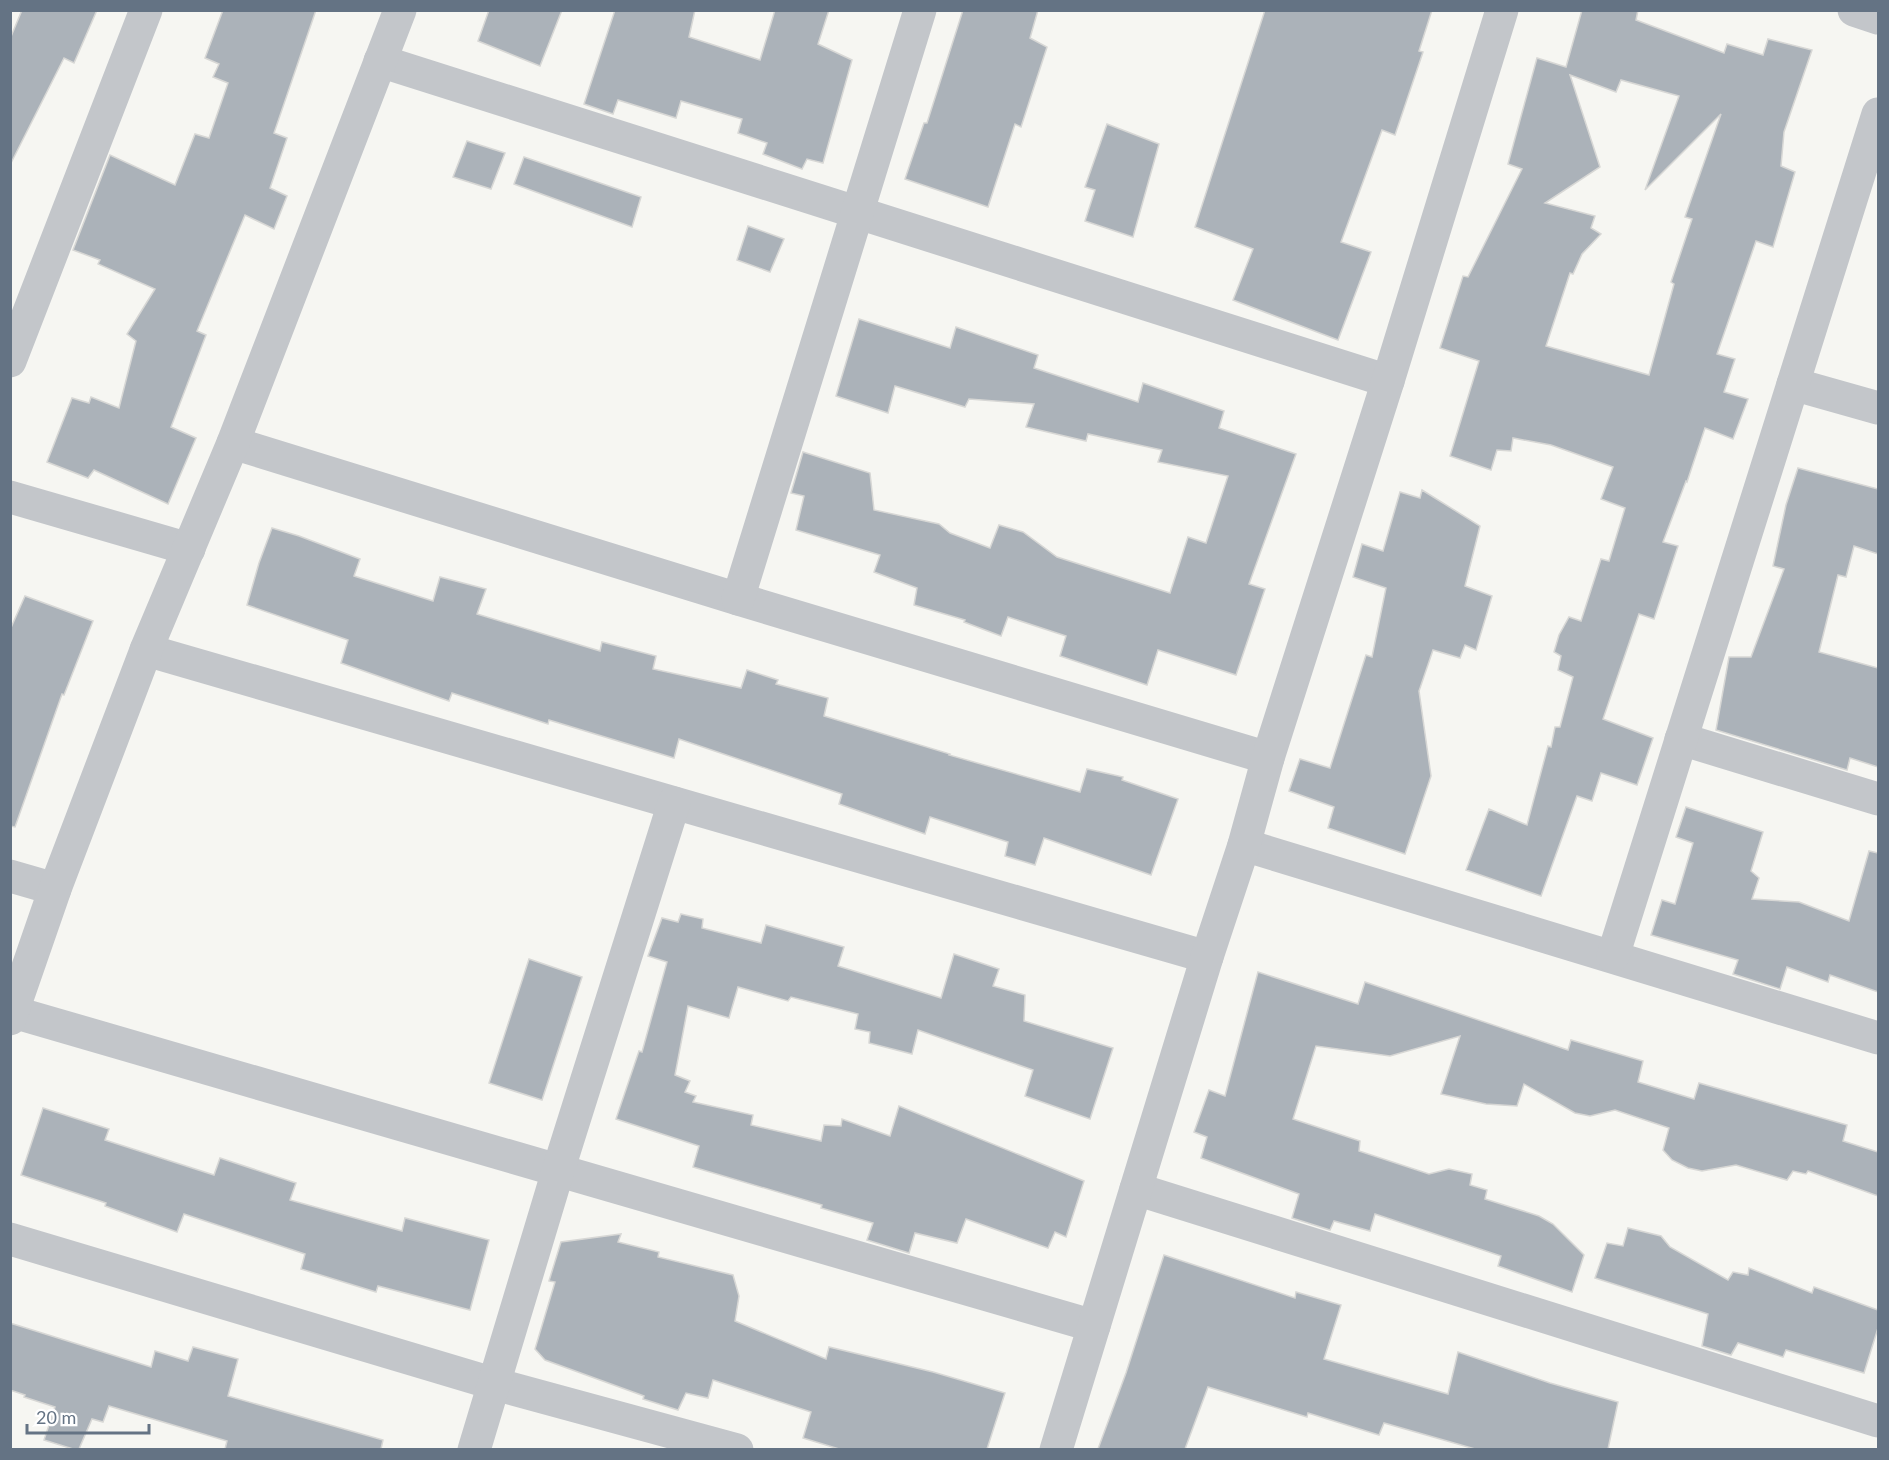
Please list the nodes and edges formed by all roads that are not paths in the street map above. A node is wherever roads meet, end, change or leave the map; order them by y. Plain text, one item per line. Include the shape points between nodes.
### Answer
1 (146, 10) edge
2 (400, 10) edge
3 (920, 10) edge
4 (1502, 10) edge
5 (1854, 10) edge
6 (1878, 18) edge
7 (380, 61) junction
8 (1878, 114) edge
9 (858, 213) junction
10 (10, 361) edge
11 (1388, 381) junction
12 (1793, 384) junction
13 (1878, 408) edge
14 (233, 443) junction
15 (10, 497) edge
16 (189, 549) junction
17 (738, 599) junction
18 (146, 650) junction
19 (1681, 738) junction
20 (1268, 758) junction
21 (1878, 799) edge
22 (674, 803) junction
23 (1244, 845) junction
24 (10, 876) edge
25 (55, 889) junction
26 (1613, 956) junction
27 (1207, 957) junction
28 (12, 1016) edge
29 (1878, 1038) edge
30 (558, 1170) junction
31 (1136, 1189) junction
32 (10, 1239) edge
33 (1094, 1326) junction
34 (495, 1384) junction
35 (1878, 1421) edge
36 (474, 1449) edge
37 (737, 1449) edge
38 (1056, 1449) edge

1 - 10 street
2 - 7 street
3 - 9 street
4 - 11 street
5 - 6 street
7 - 9 street
7 - 14 street
8 - 12 street
9 - 11 street
9 - 17 street
11 - 20 street
12 - 13 street
12 - 19 street
14 - 16 street
14 - 17 street
15 - 16 street
16 - 18 street
17 - 20 street
18 - 22 street
18 - 25 street
19 - 21 street
19 - 26 street
20 - 23 street
22 - 27 street
22 - 30 street
23 - 26 street
23 - 27 street
24 - 25 street
25 - 28 street
26 - 29 street
27 - 31 street
28 - 30 street
30 - 33 street
30 - 34 street
31 - 33 street
31 - 35 street
32 - 34 street
33 - 38 street
34 - 36 street
34 - 37 street

